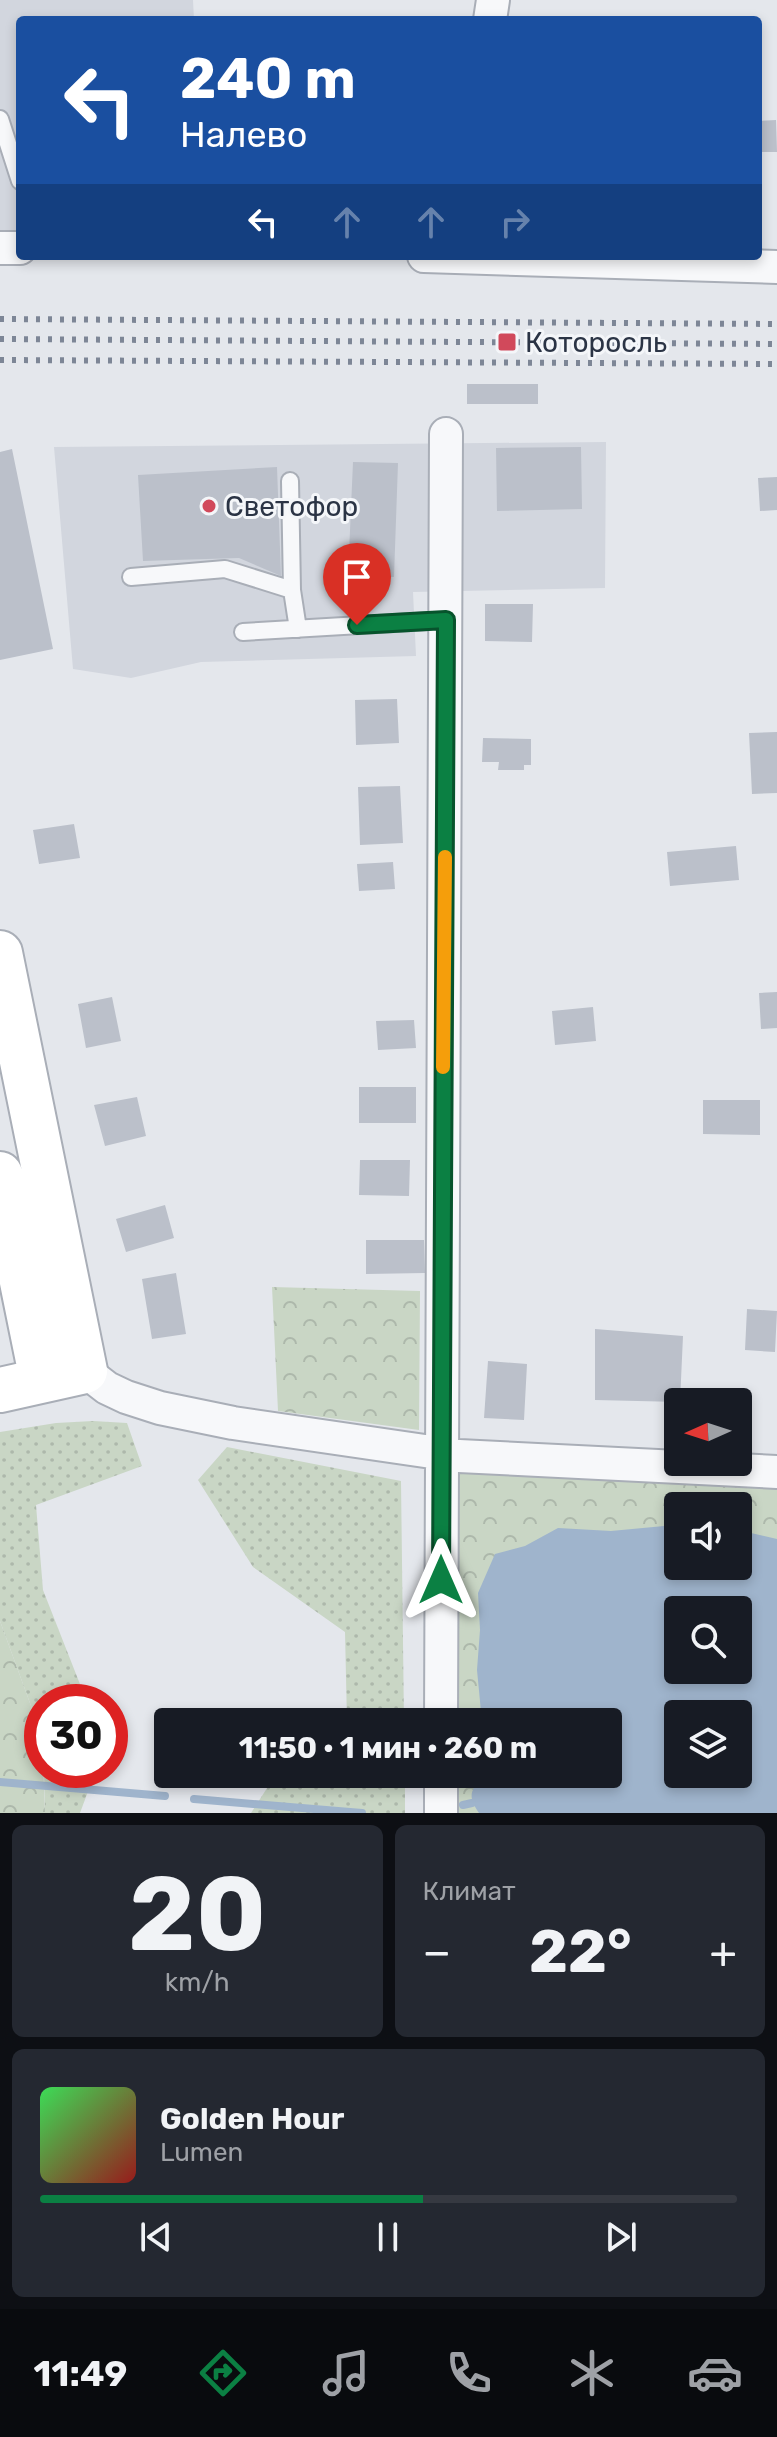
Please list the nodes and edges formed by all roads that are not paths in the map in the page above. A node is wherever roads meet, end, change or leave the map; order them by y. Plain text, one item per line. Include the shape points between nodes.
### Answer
1 (0, 119) edge
2 (16, 169) edge
3 (572, 260) edge
4 (777, 267) edge
5 (446, 434) dead end
6 (290, 481) dead end
7 (131, 577) dead end
8 (292, 590) junction
9 (446, 620) junction
10 (298, 629) junction
11 (243, 632) dead end
12 (0, 953) edge
13 (0, 1174) edge
14 (85, 1371) junction
15 (42, 1380) junction
16 (0, 1390) edge
17 (441, 1452) junction
18 (777, 1472) edge
19 (441, 1708) edge
20 (441, 1788) edge
21 (441, 1813) edge

1 - 2 lane
3 - 4 street
5 - 9 street
6 - 8 lane
7 - 8 lane via 225,569
8 - 10 lane
9 - 10 lane
9 - 17 street
10 - 11 lane
12 - 14 main road
13 - 15 main road
14 - 15 main road
14 - 17 street via 107,1388 160,1408
15 - 16 main road
17 - 18 street
17 - 19 street
20 - 21 street

